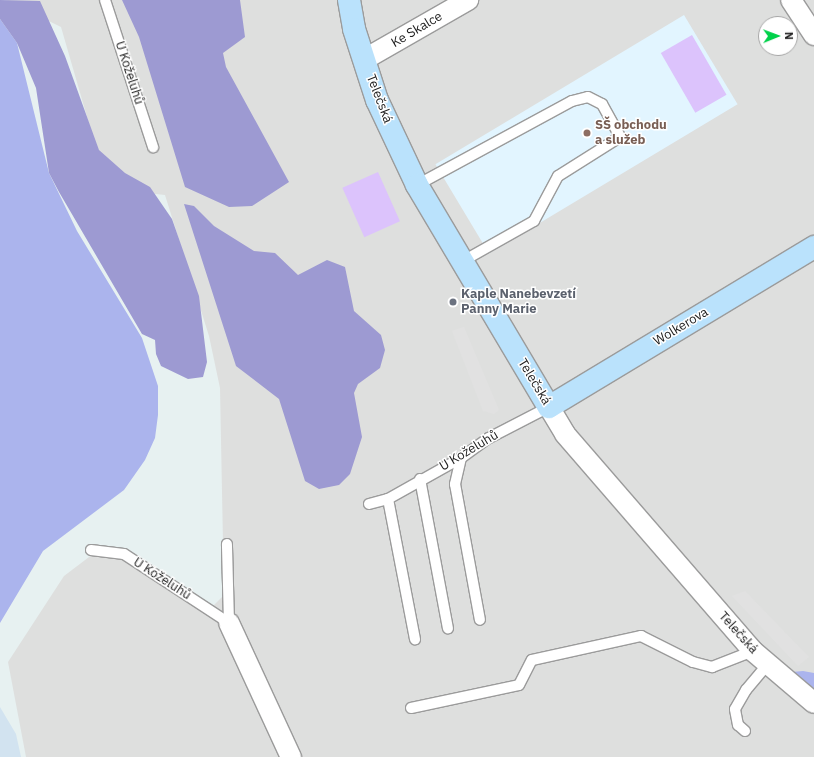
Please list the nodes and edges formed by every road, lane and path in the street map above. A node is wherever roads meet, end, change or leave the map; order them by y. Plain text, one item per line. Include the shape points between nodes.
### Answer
1 (105, 0) edge
2 (349, 0) edge
3 (468, 0) edge
4 (791, 0) edge
5 (814, 35) edge
6 (365, 59) junction
7 (153, 147) dead end
8 (418, 185) junction
9 (814, 247) edge
10 (463, 261) junction
11 (549, 407) junction
12 (461, 458) junction
13 (420, 479) junction
14 (388, 499) junction
15 (369, 504) dead end
16 (227, 544) dead end
17 (91, 550) dead end
18 (480, 620) dead end
19 (228, 623) junction
20 (448, 628) dead end
21 (416, 639) dead end
22 (753, 651) junction
23 (768, 664) junction
24 (814, 703) edge
25 (411, 708) dead end
26 (745, 731) dead end
27 (291, 757) edge

1 - 7 lane, U Koželuhů
2 - 6 street, Telečská
3 - 6 street, Ke Skalce
4 - 5 street
6 - 8 street, Telečská via 378,100
8 - 10 street, Telečská
8 - 10 lane via 572,101 588,97 602,104 620,137 558,176 534,221
9 - 11 street, Wolkerova
10 - 11 street, Telečská
11 - 12 lane, U Koželuhů via 489,438
11 - 22 street, Telečská via 565,434
12 - 13 lane, U Koželuhů
12 - 18 lane via 455,484
13 - 14 lane, U Koželuhů
13 - 20 lane
14 - 15 lane, U Koželuhů
14 - 21 lane
16 - 19 lane
17 - 19 lane, U Koželuhů via 124,554
19 - 27 street
22 - 23 street, Telečská
22 - 25 lane via 712,667 693,662 641,636 532,660 519,685
23 - 24 street, Telečská
23 - 26 lane via 746,690 735,710 738,725

